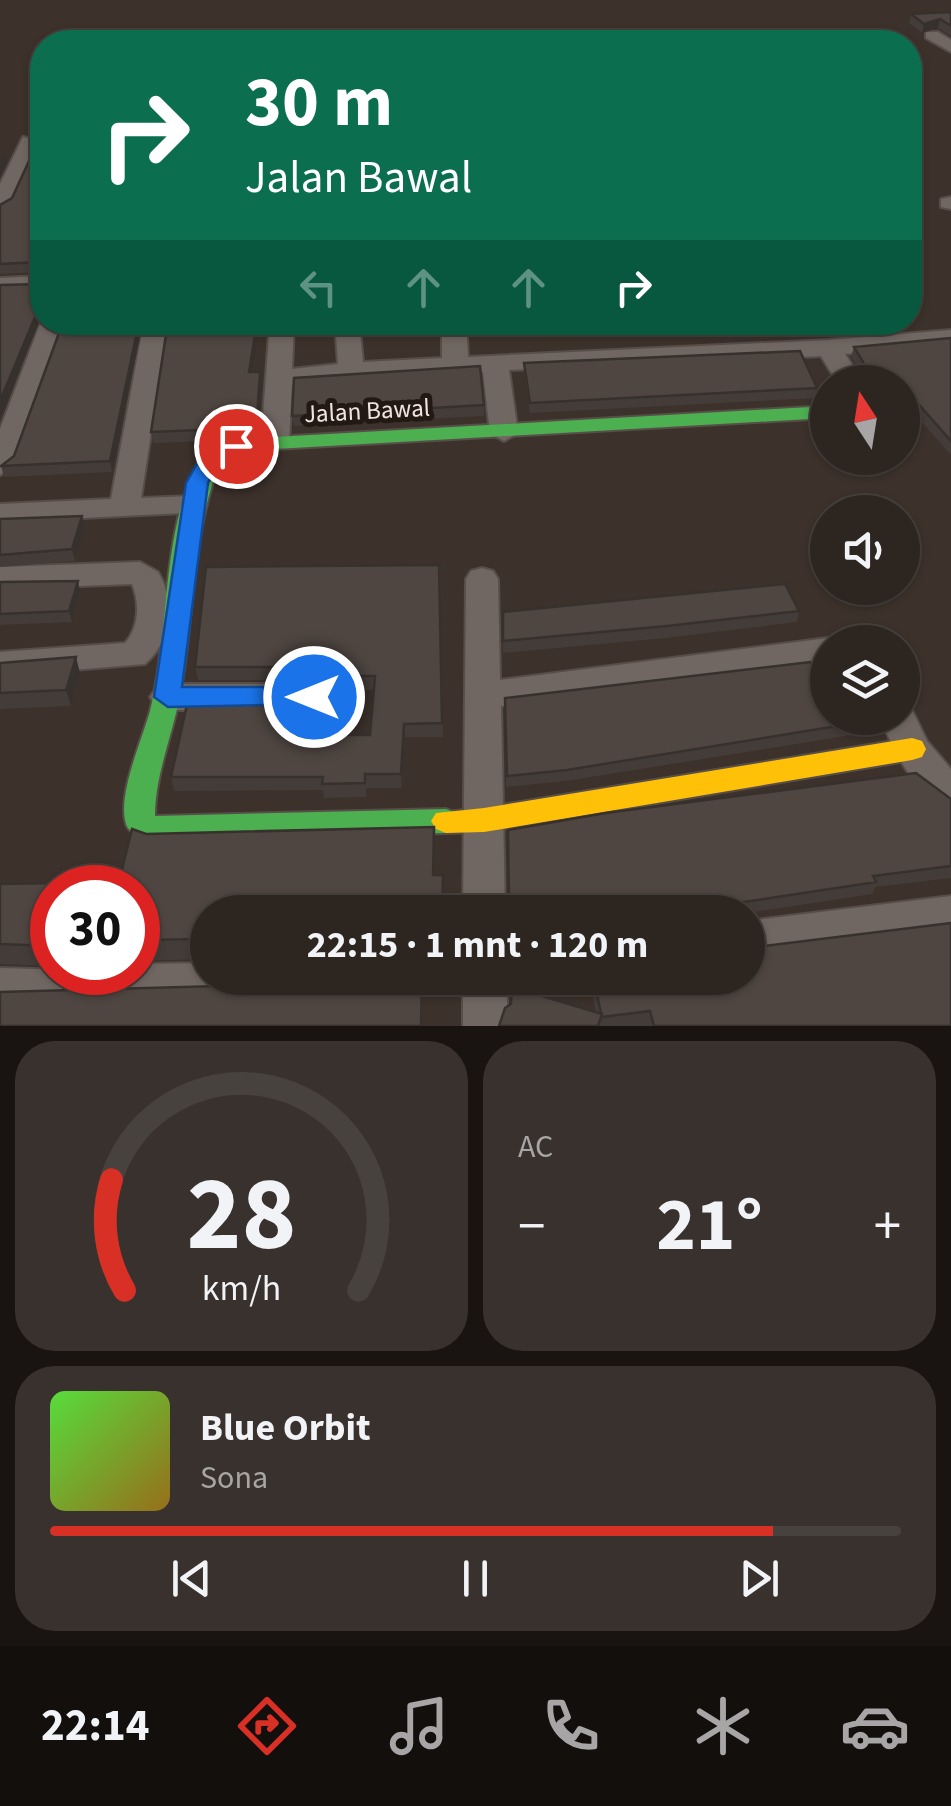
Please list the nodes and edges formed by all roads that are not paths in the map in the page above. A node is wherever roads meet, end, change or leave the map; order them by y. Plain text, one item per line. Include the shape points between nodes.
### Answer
1 (951, 33) edge
2 (951, 47) edge
3 (30, 141) edge
4 (0, 142) edge
5 (30, 152) edge
6 (0, 206) edge
7 (30, 283) edge
8 (0, 284) edge
9 (49, 335) edge
10 (154, 335) edge
11 (281, 335) edge
12 (348, 335) edge
13 (454, 335) edge
14 (940, 338) edge
15 (829, 348) junction
16 (951, 362) edge
17 (495, 364) junction
18 (840, 365) edge
19 (455, 366) junction
20 (350, 370) junction
21 (277, 379) junction
22 (810, 413) edge
23 (504, 433) junction
24 (275, 443) junction
25 (0, 466) edge
26 (192, 505) junction
27 (124, 508) junction
28 (0, 513) edge
29 (0, 578) edge
30 (482, 578) dead end
31 (810, 652) edge
32 (0, 664) edge
33 (483, 695) junction
34 (168, 697) junction
35 (314, 697) edge
36 (900, 735) edge
37 (906, 735) edge
38 (951, 795) edge
39 (484, 820) junction
40 (484, 895) edge
41 (951, 914) edge
42 (765, 938) edge
43 (190, 983) edge
44 (0, 988) edge
45 (485, 995) edge
46 (486, 1026) edge

1 - 2 street via 932,35
3 - 4 street
5 - 6 street
7 - 8 street
9 - 25 street
10 - 27 street
11 - 21 street
12 - 20 street
13 - 19 street
14 - 15 street
14 - 16 street
15 - 17 street
15 - 18 street
17 - 19 street
17 - 23 street
19 - 20 street
20 - 21 street
21 - 24 street
22 - 23 street, Jalan Bawal
23 - 24 street, Jalan Bawal
24 - 26 street, Jalan Bawal via 214,453
26 - 27 street
26 - 34 street, Jalan Bawal
27 - 28 street
29 - 32 street via 140,574 155,590 145,645 133,655
30 - 33 street
31 - 33 street
33 - 39 street
34 - 35 street
34 - 39 street, Jalan Bawal via 139,813 151,828
36 - 39 street
37 - 38 street
39 - 40 street
41 - 42 street
43 - 44 street
45 - 46 street

